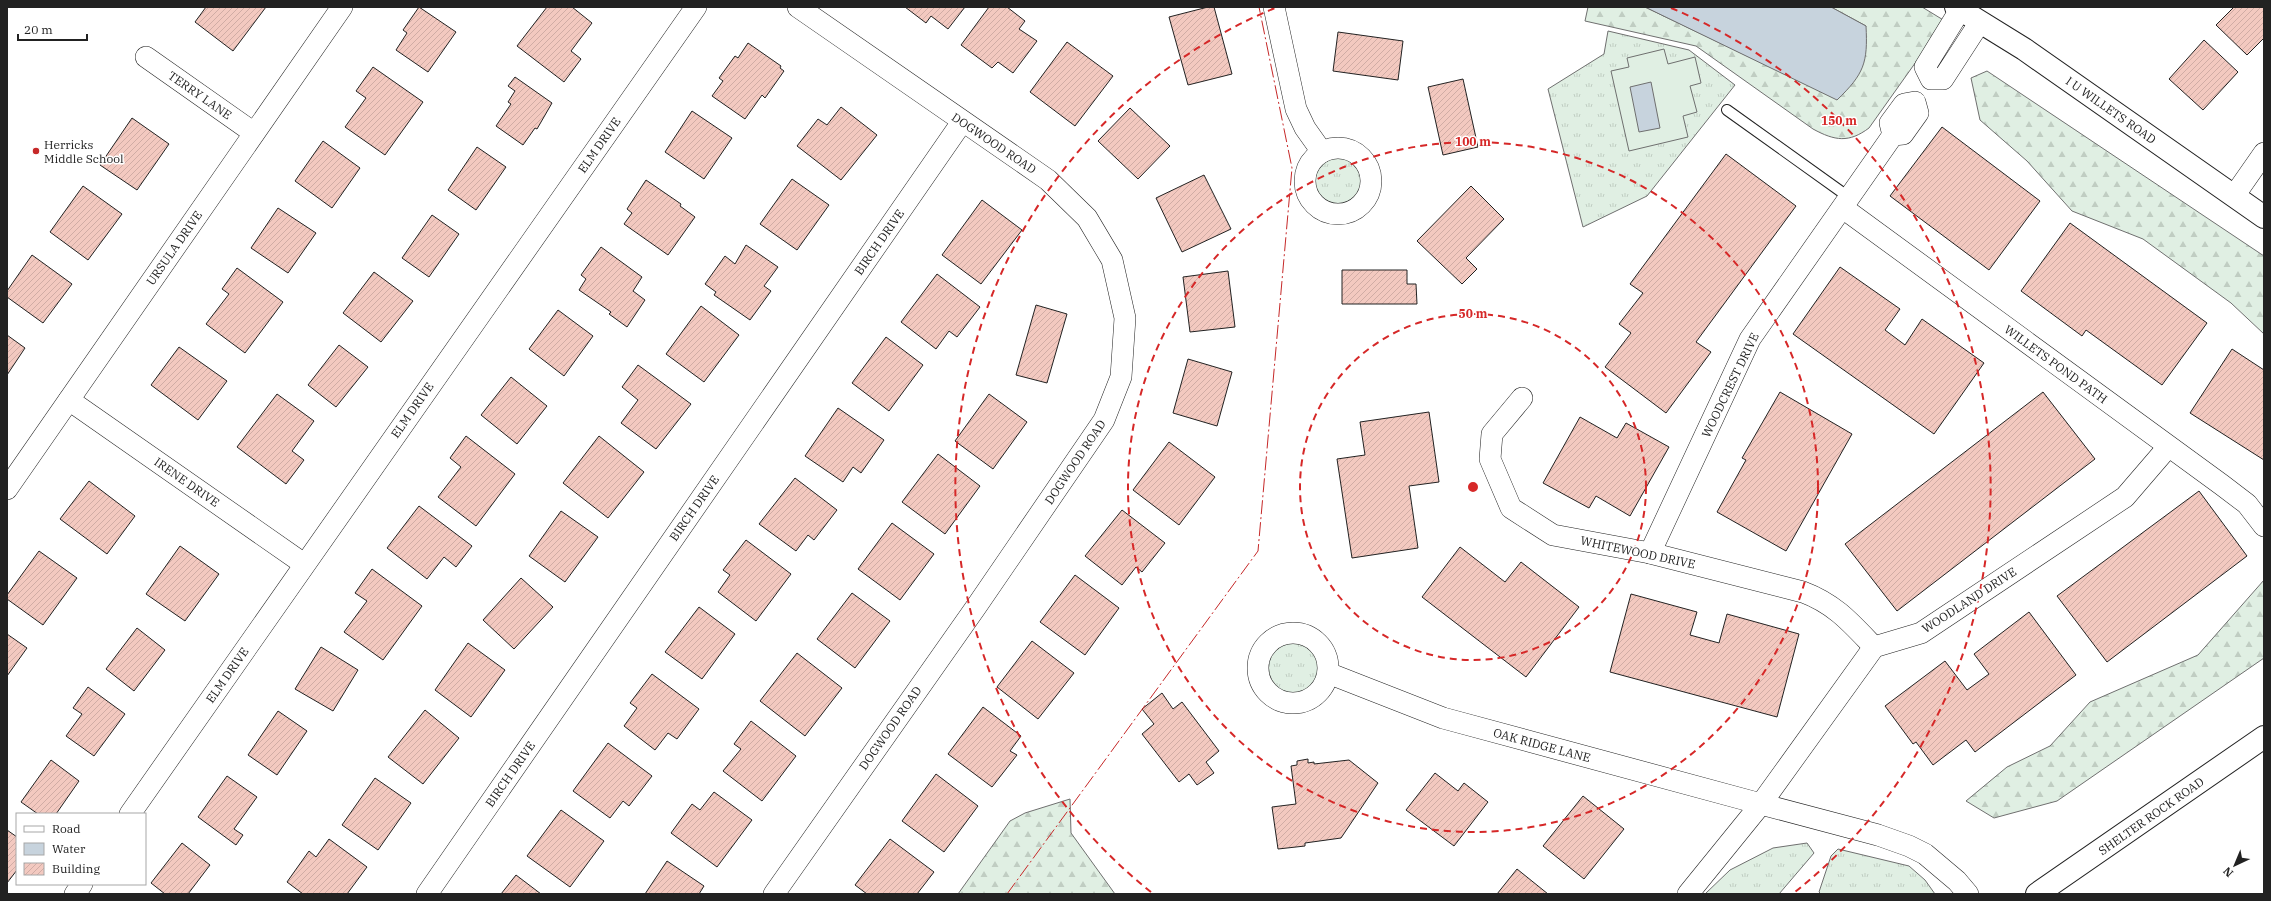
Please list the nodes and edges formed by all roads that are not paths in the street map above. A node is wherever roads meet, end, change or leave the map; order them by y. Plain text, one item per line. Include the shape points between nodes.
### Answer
1 (342, 7) edge
2 (696, 7) edge
3 (798, 7) edge
4 (1274, 7) edge
5 (1958, 8) edge
6 (1980, 22) junction
7 (146, 57) dead end
8 (1931, 80) junction
9 (1727, 110) dead end
10 (962, 122) junction
11 (254, 133) junction
12 (1322, 152) dead end
13 (2264, 153) edge
14 (2234, 196) junction
15 (1846, 203) junction
16 (2264, 217) edge
17 (1522, 398) dead end
18 (69, 400) junction
19 (2168, 447) junction
20 (7, 489) edge
21 (2264, 526) edge
22 (1650, 553) junction
23 (304, 564) junction
24 (1874, 647) junction
25 (1328, 673) dead end
26 (2264, 737) edge
27 (1761, 804) junction
28 (131, 813) edge
29 (81, 885) edge
30 (75, 894) edge
31 (427, 894) edge
32 (774, 894) edge
33 (1688, 894) edge
34 (1968, 894) edge
35 (2037, 894) edge

1 - 11 street, URSULA DRIVE
2 - 23 street, ELM DRIVE
3 - 10 street, DOGWOOD ROAD
4 - 12 street via 1296,109 1305,128
5 - 6 main road, I U WILLETS ROAD
5 - 8 street via 1925,67
6 - 8 street via 1943,80
6 - 14 main road, I U WILLETS ROAD via 2024,49
7 - 11 street, TERRY LANE
8 - 15 street, WOODCREST DRIVE via 1915,102 1904,104 1890,123 1893,135
9 - 15 lane
10 - 31 street, BIRCH DRIVE
10 - 32 street, DOGWOOD ROAD via 1048,180 1087,218 1112,260 1125,318 1120,377 1104,420
11 - 18 street, URSULA DRIVE
13 - 14 street
14 - 16 main road, I U WILLETS ROAD
15 - 19 street, WILLETS POND PATH
15 - 22 street, WOODCREST DRIVE via 1750,339
17 - 22 street, WHITEWOOD DRIVE via 1492,434 1490,459 1512,508 1553,534
18 - 20 street, URSULA DRIVE
18 - 23 street, IRENE DRIVE
19 - 21 street, WILLETS POND PATH via 2247,504
19 - 24 street, WOODLAND DRIVE via 2125,497 1921,633
22 - 24 street, WHITEWOOD DRIVE via 1803,592 1820,599 1843,615
23 - 28 street, ELM DRIVE
24 - 27 street
25 - 27 street, OAK RIDGE LANE via 1443,718
26 - 35 main road, SHELTER ROCK ROAD
27 - 33 street
27 - 34 street, OAK RIDGE LANE via 1878,835 1909,846 1925,854 1957,881
29 - 30 street

